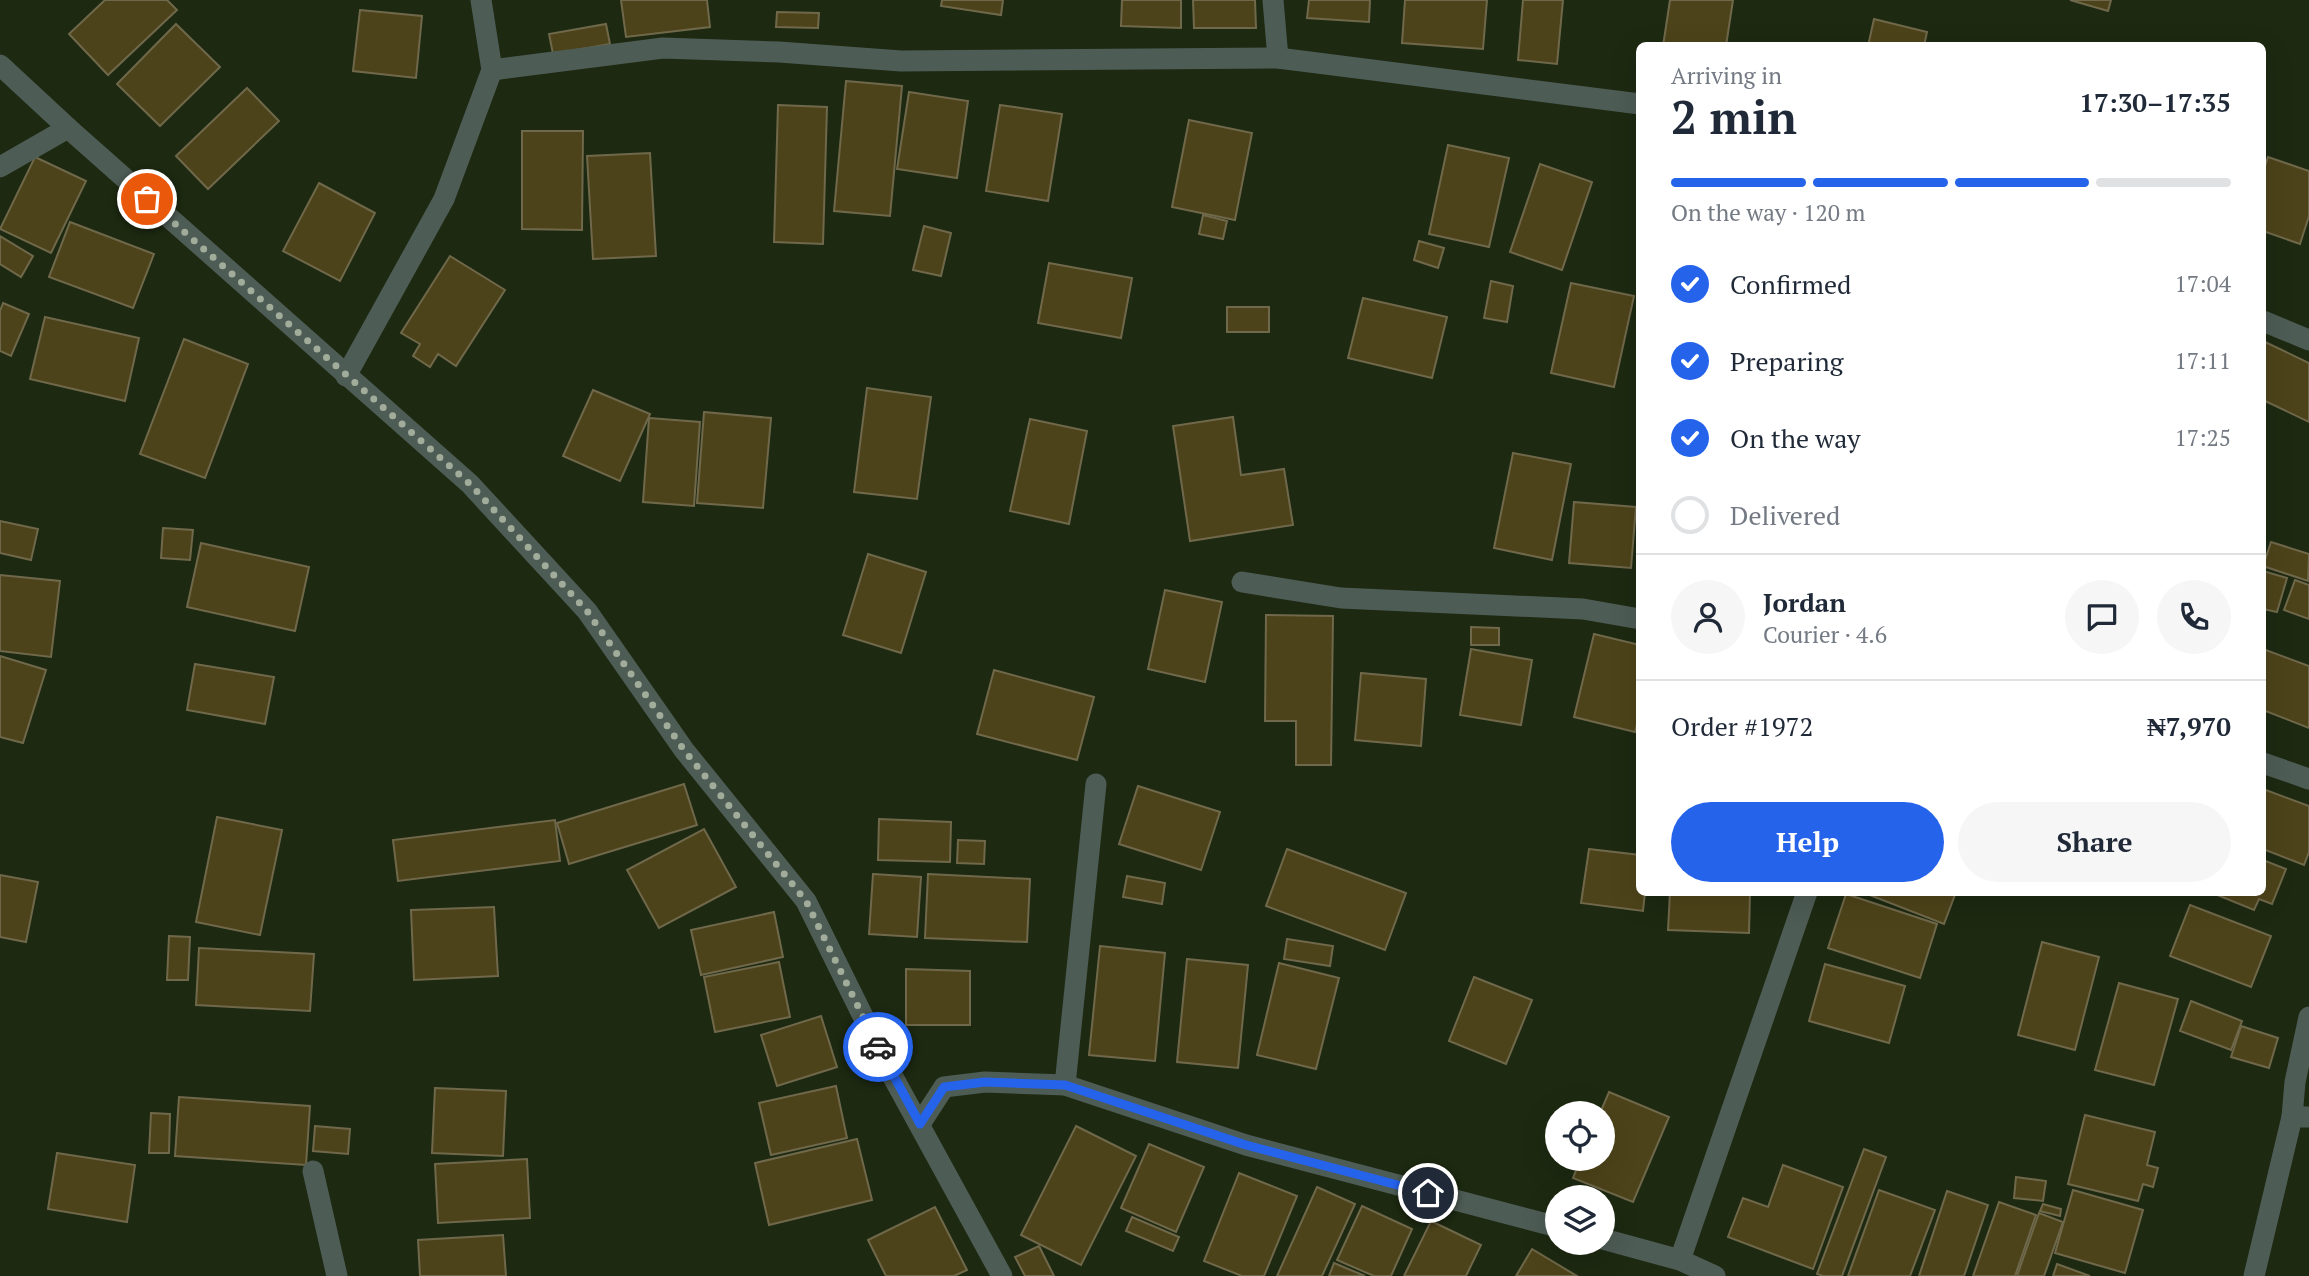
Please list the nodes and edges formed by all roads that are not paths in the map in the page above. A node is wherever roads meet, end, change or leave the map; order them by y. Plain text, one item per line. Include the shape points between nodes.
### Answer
1 (481, 0) edge
2 (1273, 0) edge
3 (1279, 58) junction
4 (0, 65) edge
5 (492, 71) junction
6 (1636, 103) edge
7 (68, 128) junction
8 (0, 167) edge
9 (2266, 322) edge
10 (2309, 340) edge
11 (346, 376) junction
12 (1242, 582) dead end
13 (1636, 618) edge
14 (2266, 764) edge
15 (2309, 779) edge
16 (1096, 784) dead end
17 (1806, 896) edge
18 (2309, 1017) edge
19 (1065, 1085) junction
20 (2300, 1117) edge
21 (920, 1124) junction
22 (313, 1171) dead end
23 (1545, 1224) edge
24 (1615, 1242) edge
25 (1680, 1259) junction
26 (337, 1276) edge
27 (1002, 1276) edge
28 (1715, 1276) edge
29 (2254, 1276) edge

1 - 5 street
2 - 3 street
3 - 5 street via 901,61 663,48
3 - 6 street
4 - 7 street
5 - 11 street via 444,199
7 - 8 street
7 - 11 street
9 - 10 street
11 - 21 street via 470,484 587,611 684,750 806,901
12 - 13 street via 1341,598 1583,609
14 - 15 street
16 - 19 street
17 - 25 street
18 - 20 street via 2295,1082
19 - 21 street via 985,1082 944,1087
19 - 23 street via 1246,1145
20 - 29 street
21 - 27 street
22 - 26 street
24 - 25 street
25 - 28 street

